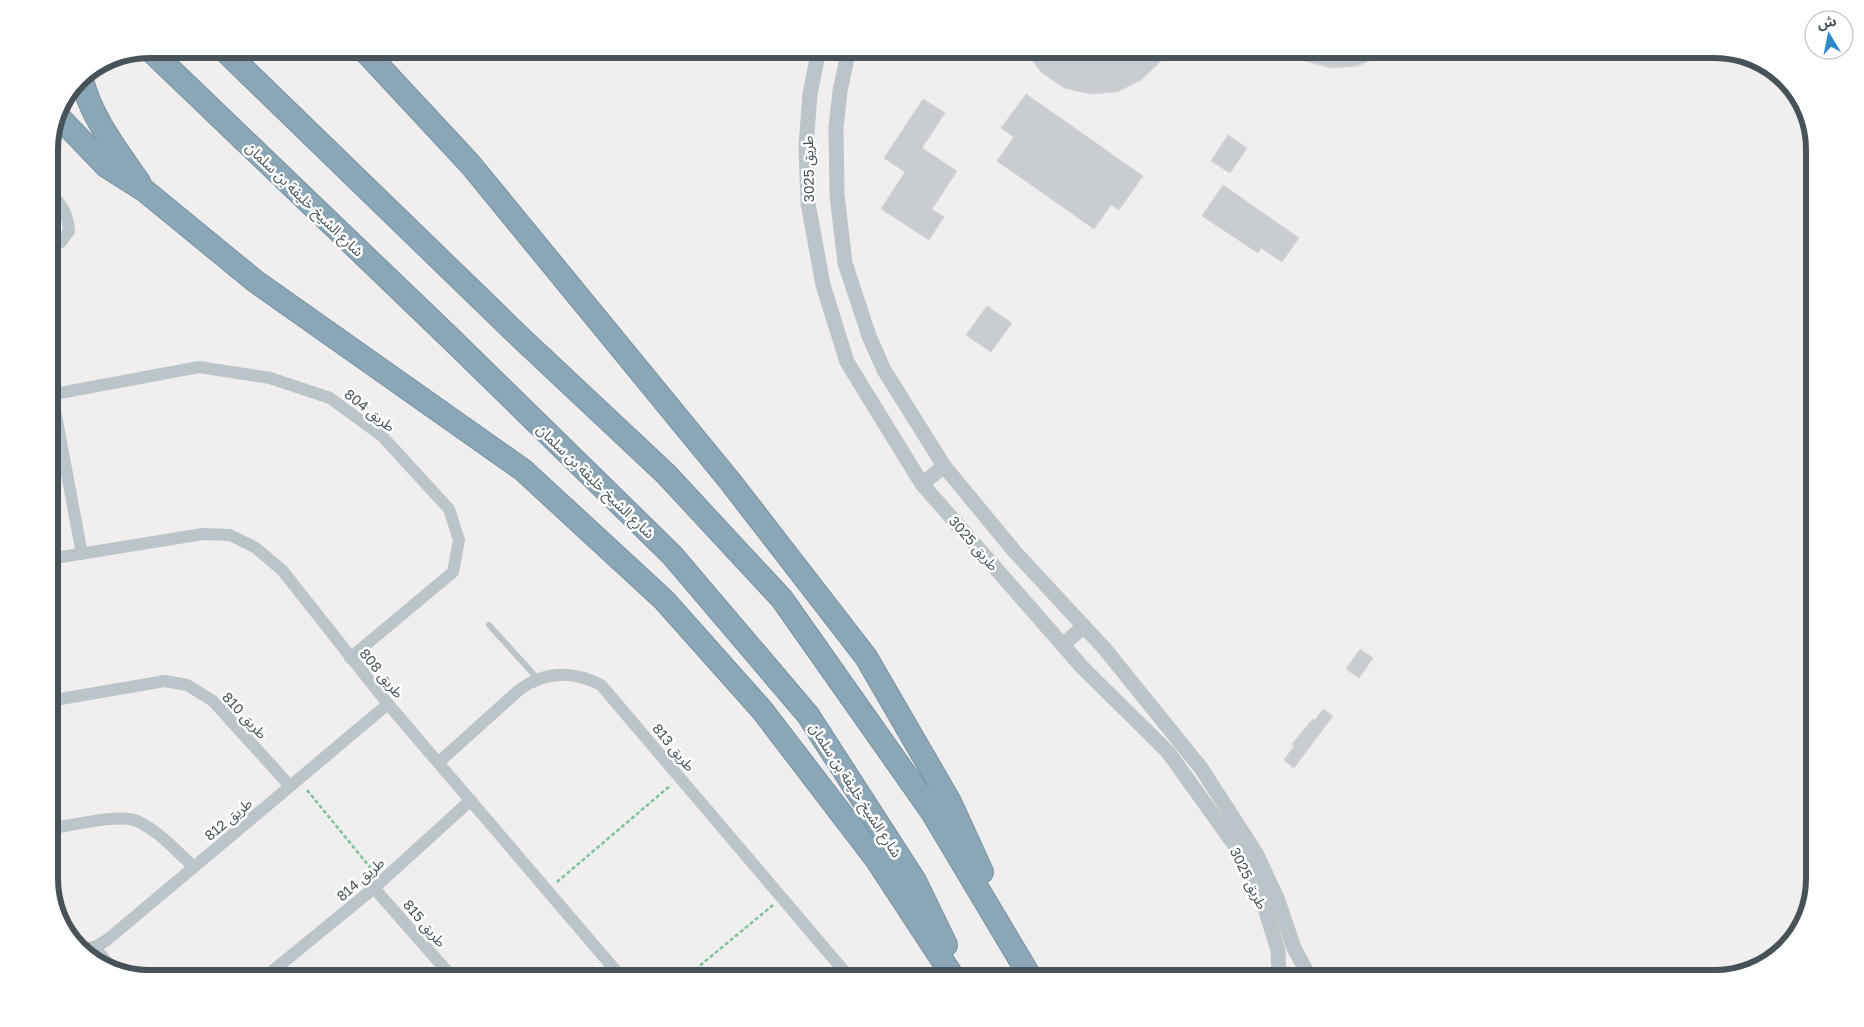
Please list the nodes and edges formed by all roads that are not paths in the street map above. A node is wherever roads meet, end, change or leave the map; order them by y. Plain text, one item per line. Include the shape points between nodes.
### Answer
1 (158, 58) edge
2 (232, 58) edge
3 (371, 58) edge
4 (817, 58) edge
5 (847, 58) edge
6 (90, 79) edge
7 (83, 85) edge
8 (62, 120) edge
9 (104, 132) junction
10 (144, 190) junction
11 (58, 201) edge
12 (58, 243) edge
13 (58, 393) edge
14 (58, 430) edge
15 (944, 466) junction
16 (922, 484) junction
17 (82, 554) junction
18 (58, 558) edge
19 (489, 626) dead end
20 (1084, 626) junction
21 (1063, 645) junction
22 (350, 658) junction
23 (538, 679) junction
24 (1135, 686) junction
25 (58, 700) edge
26 (1117, 702) junction
27 (388, 704) junction
28 (439, 762) junction
29 (294, 782) junction
30 (471, 800) junction
31 (58, 828) edge
32 (194, 867) junction
33 (378, 884) junction
34 (97, 946) junction
35 (90, 948) edge
36 (110, 961) edge
37 (279, 966) junction
38 (274, 970) edge
39 (283, 970) edge
40 (447, 970) edge
41 (615, 970) edge
42 (843, 970) edge
43 (949, 970) edge
44 (958, 970) edge
45 (1026, 970) edge
46 (1027, 970) edge
47 (1279, 970) edge
48 (1306, 970) edge

1 - 44 highway, شارع الشيخ خليفة بن سلمان via 672,555 808,715 914,881
2 - 45 highway via 520,338 666,474 782,599 932,812
3 - 46 highway via 470,164 729,480 866,657 950,802
4 - 16 street, طريق 3025 via 810,94 806,146 808,202 823,285 847,362
5 - 15 street, طريق 3025 via 836,128 837,195 845,263 884,370
6 - 9 highway
7 - 9 highway
8 - 10 highway via 106,166
9 - 10 highway
10 - 43 highway via 255,281 522,470 664,600 762,710 876,860
11 - 12 street via 68,216 69,231
13 - 22 street, طريق 804 via 199,367 270,378 330,398 382,436 449,509 459,540 453,572
14 - 17 street, طريق 804
15 - 16 street
15 - 20 street, طريق 3025 via 1015,552
16 - 21 street, طريق 3025
17 - 18 street, طريق 808
17 - 22 street, طريق 808 via 203,534 230,535 256,548 282,570
19 - 23 lane
20 - 21 street
20 - 24 street, طريق 3025
21 - 26 street, طريق 3025
22 - 27 street, طريق 808
23 - 28 street, طريق 813 via 519,690
23 - 42 street, طريق 813 via 570,674 601,685
24 - 26 street
24 - 48 street, طريق 3025 via 1201,768 1256,853 1278,898 1294,948
25 - 29 street, طريق 810 via 165,681 187,685 214,701
26 - 47 street, طريق 3025 via 1168,752 1242,855 1263,902 1278,950
27 - 28 street, طريق 808
27 - 29 street, طريق 812
28 - 30 street, طريق 808
29 - 32 street, طريق 812
30 - 33 street, طريق 814
30 - 41 street, طريق 808
31 - 32 street via 116,818 136,820 154,831
32 - 34 street, طريق 812
33 - 37 street, طريق 814
33 - 40 street, طريق 815
34 - 35 street, طريق 812
34 - 36 lane
37 - 38 street, طريق 814
37 - 39 street

